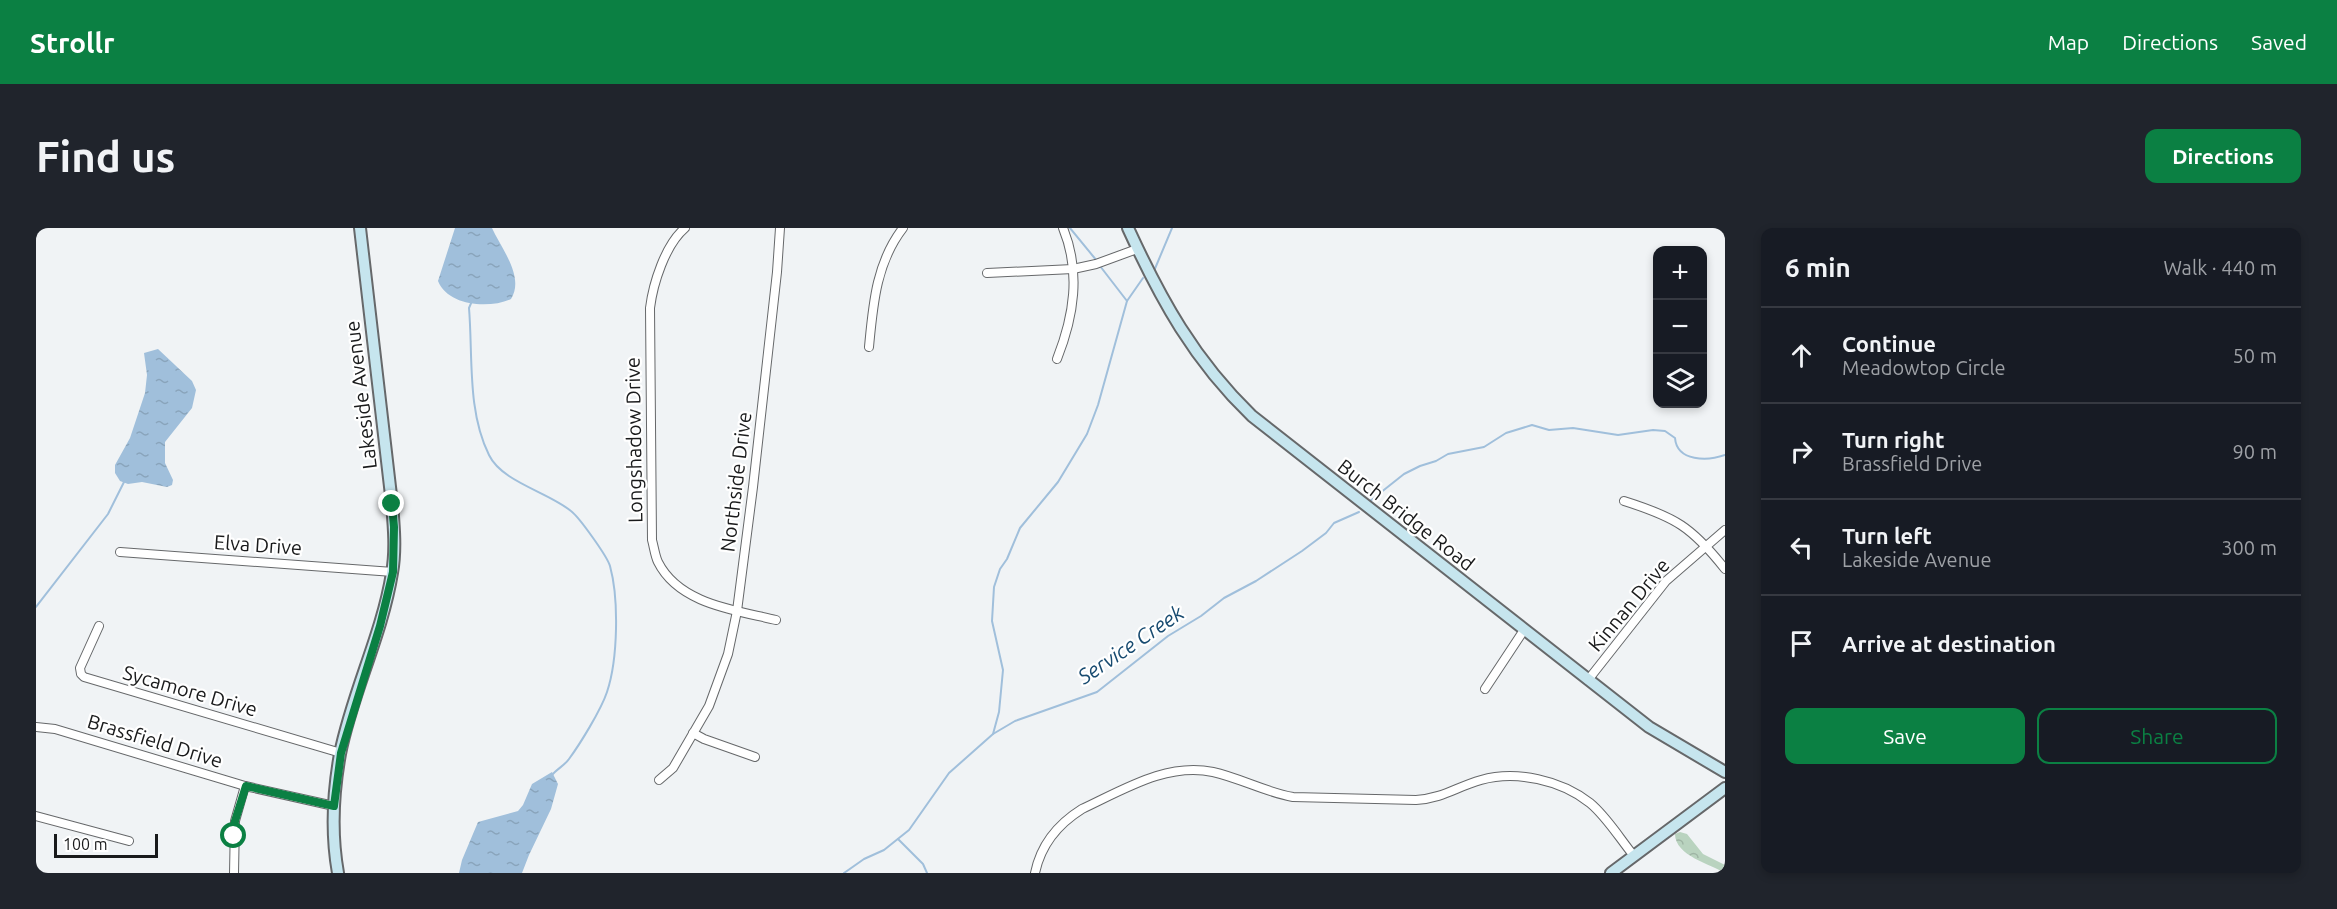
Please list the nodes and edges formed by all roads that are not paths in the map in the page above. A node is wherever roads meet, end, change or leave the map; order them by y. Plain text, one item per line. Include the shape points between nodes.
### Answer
1 (360, 228) edge
2 (780, 228) edge
3 (903, 228) edge
4 (1063, 228) edge
5 (1128, 228) edge
6 (680, 229) edge
7 (1137, 249) junction
8 (1073, 269) junction
9 (987, 273) dead end
10 (870, 347) dead end
11 (1057, 359) dead end
12 (1624, 501) dead end
13 (1725, 530) edge
14 (1707, 546) junction
15 (120, 552) dead end
16 (1725, 569) edge
17 (393, 572) junction
18 (738, 611) junction
19 (776, 620) dead end
20 (99, 626) dead end
21 (1524, 630) junction
22 (1588, 680) junction
23 (1485, 689) dead end
24 (36, 727) edge
25 (693, 732) junction
26 (341, 753) junction
27 (755, 757) dead end
28 (1725, 772) edge
29 (659, 780) dead end
30 (246, 786) junction
31 (1725, 788) edge
32 (334, 806) junction
33 (36, 816) edge
34 (129, 842) dead end
35 (1634, 856) junction
36 (234, 873) edge
37 (338, 873) edge
38 (1035, 873) edge
39 (1611, 873) edge

1 - 17 street, Lakeside Avenue via 392,504
2 - 18 street, Northside Drive
3 - 10 street via 881,270 873,303
4 - 8 street
5 - 7 street, Burch Bridge Road
6 - 18 street, Longshadow Drive via 652,288 650,308 652,540 657,561 668,578 691,597
7 - 8 street
7 - 21 street, Burch Bridge Road via 1181,332 1232,396 1272,432
8 - 9 street
8 - 11 street via 1072,314
12 - 14 street via 1682,524
13 - 14 street, Kinnan Drive
14 - 16 street
14 - 22 street, Kinnan Drive via 1666,581
15 - 17 street, Elva Drive
17 - 26 street, Lakeside Avenue
18 - 19 street, Longshadow Drive
18 - 25 street, Northside Drive via 722,673
20 - 26 street, Sycamore Drive via 80,668 84,677
21 - 22 street, Burch Bridge Road
21 - 23 street
22 - 28 street, Burch Bridge Road via 1650,727
24 - 30 street, Brassfield Drive via 55,729
25 - 27 street
25 - 29 street, Northside Drive via 673,768
26 - 32 street, Lakeside Avenue
30 - 32 street, Brassfield Drive
30 - 36 street via 235,821
31 - 35 street
32 - 37 street, Lakeside Avenue
33 - 34 street
35 - 38 street via 1592,805 1578,794 1544,780 1521,776 1482,779 1435,799 1416,800 1278,794 1235,778 1191,769 1169,771 1071,816 1048,840
35 - 39 street

